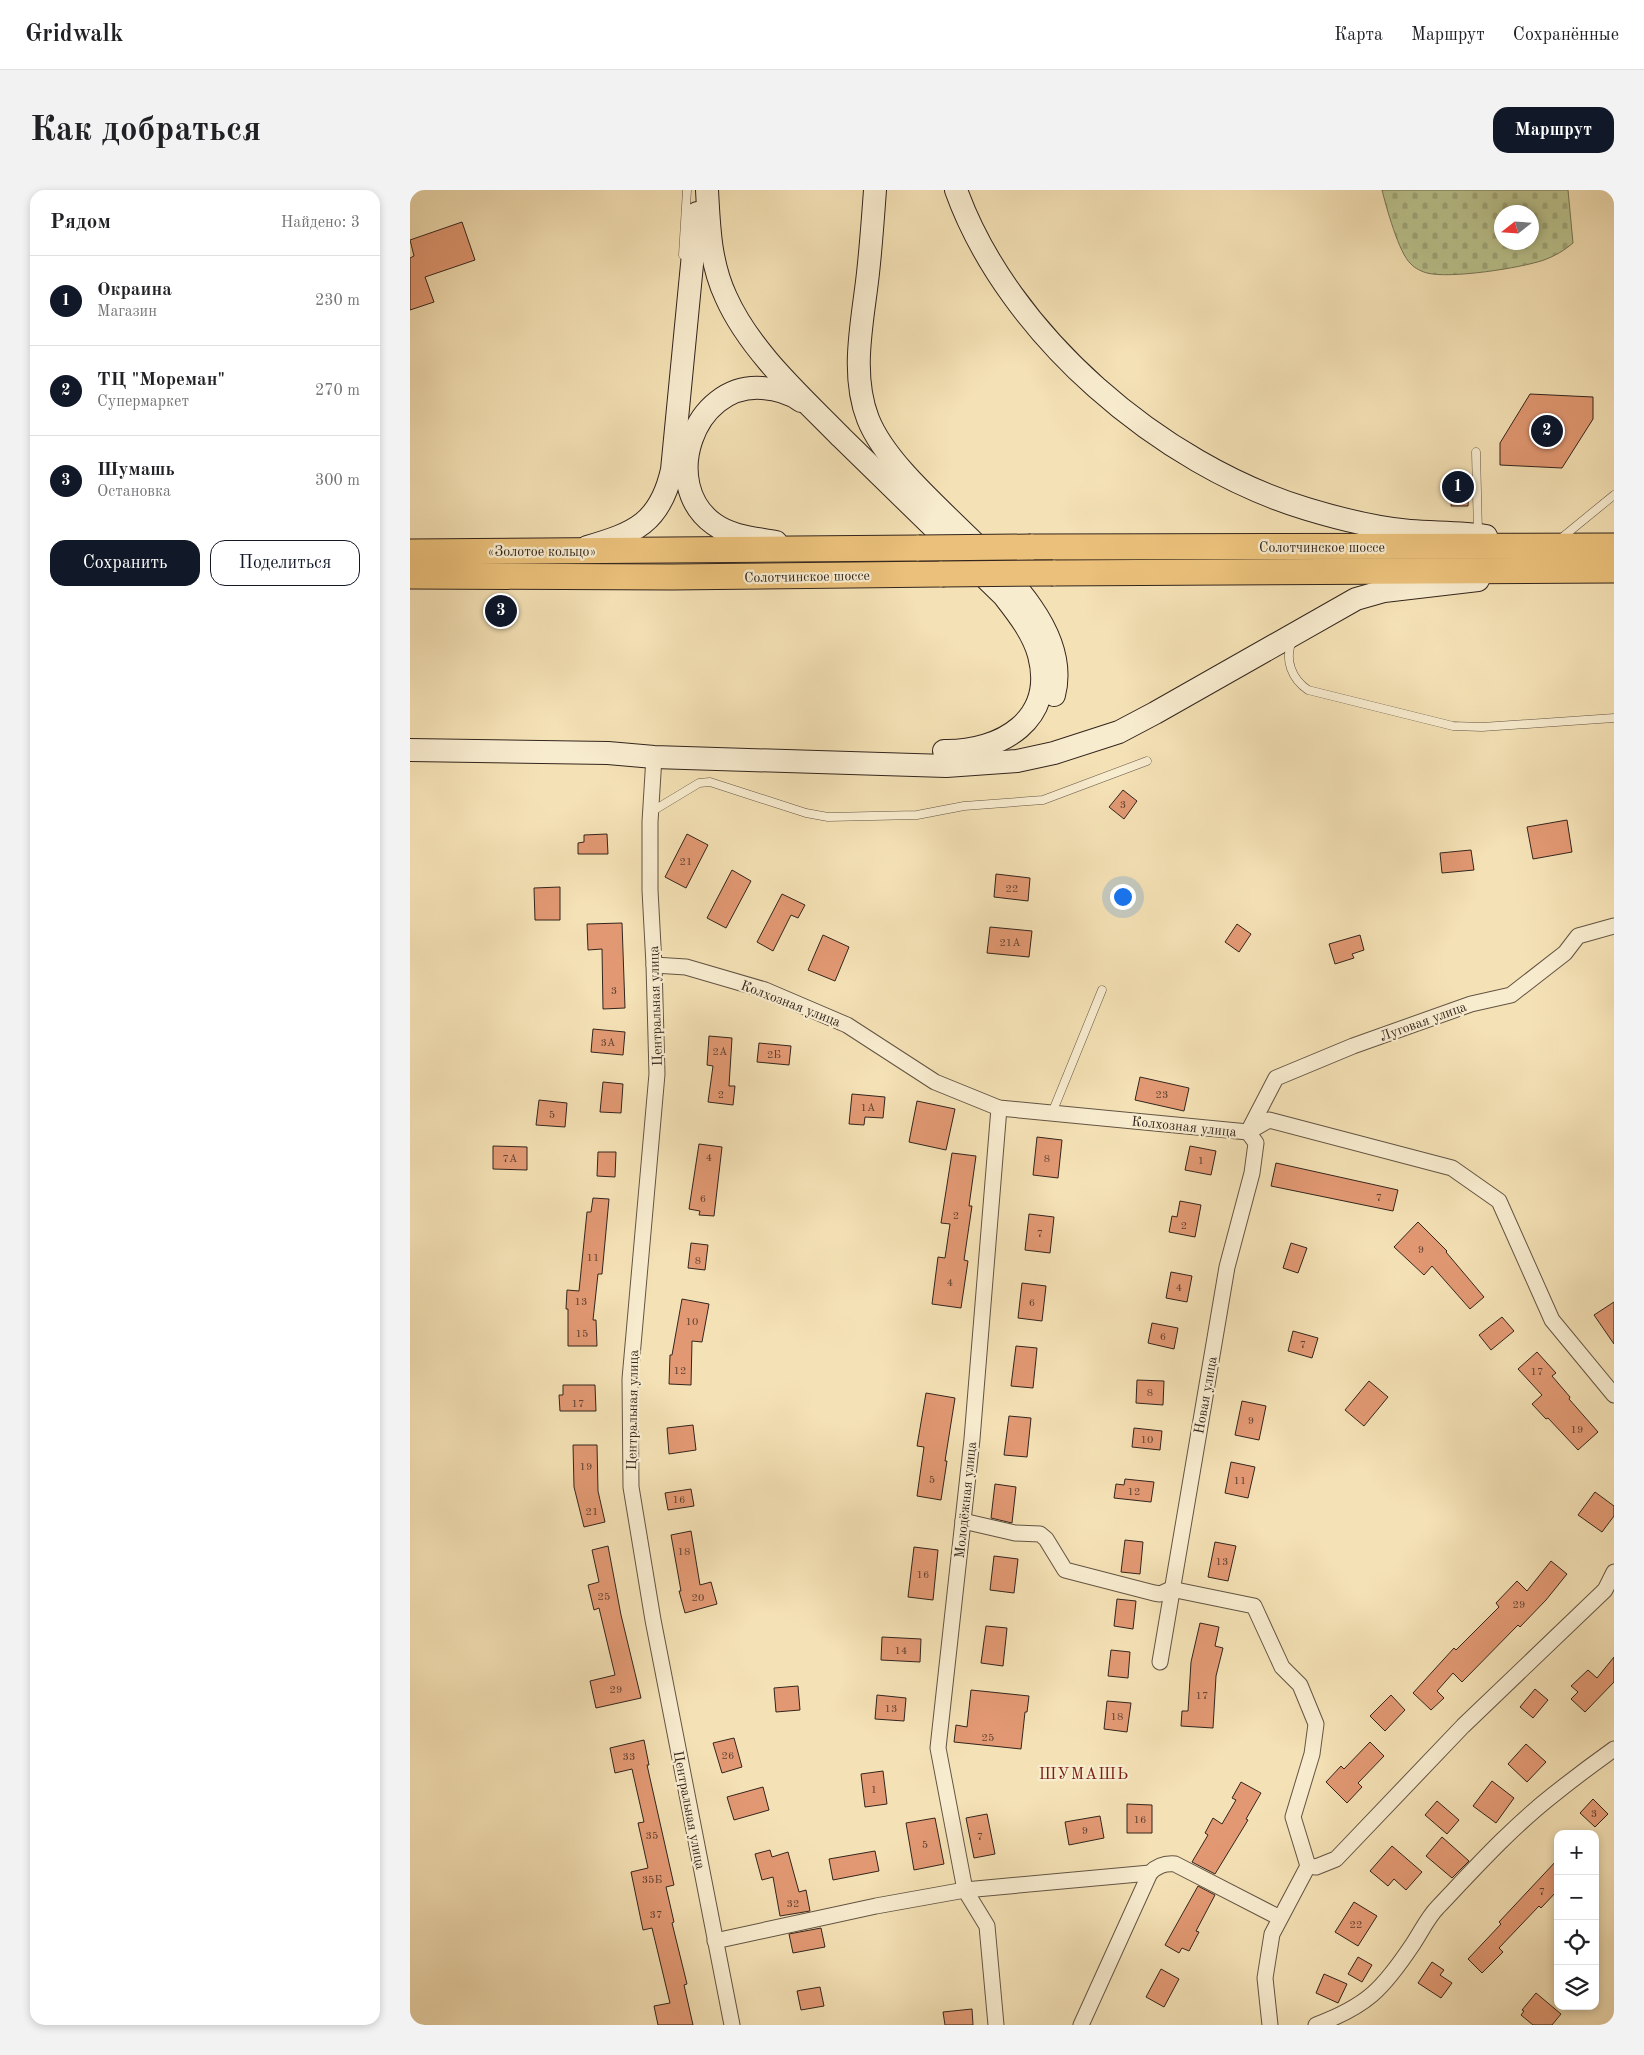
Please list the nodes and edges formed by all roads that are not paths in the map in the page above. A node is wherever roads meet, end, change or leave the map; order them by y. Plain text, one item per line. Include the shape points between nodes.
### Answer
1 (687, 190) edge
2 (700, 190) edge
3 (707, 190) edge
4 (875, 190) edge
5 (882, 190) edge
6 (956, 190) edge
7 (868, 270) junction
8 (685, 327) junction
9 (822, 418) junction
10 (1476, 452) dead end
11 (1614, 495) edge
12 (1478, 535) junction
13 (1547, 546) junction
14 (1614, 546) edge
15 (817, 548) junction
16 (674, 549) joint
17 (573, 551) junction
18 (410, 552) edge
19 (1581, 570) junction
20 (1614, 570) edge
21 (410, 576) edge
22 (672, 577) joint
23 (1294, 635) junction
24 (1614, 718) edge
25 (410, 750) edge
26 (663, 757) junction
27 (1147, 761) dead end
28 (946, 766) junction
29 (651, 812) junction
30 (1614, 926) edge
31 (654, 965) junction
32 (1102, 990) dead end
33 (999, 1108) junction
34 (1052, 1113) junction
35 (1248, 1132) junction
36 (1613, 1389) edge
37 (963, 1521) junction
38 (1614, 1572) edge
39 (1171, 1588) junction
40 (1160, 1662) dead end
41 (1614, 1750) edge
42 (1308, 1866) junction
43 (1150, 1873) junction
44 (965, 1890) junction
45 (1280, 1918) junction
46 (716, 1941) junction
47 (732, 2025) edge
48 (996, 2025) edge
49 (1081, 2025) edge
50 (1270, 2025) edge
51 (1316, 2025) edge

1 - 8 lane via 682,245
2 - 8 main road
3 - 9 main road via 712,254 732,309 746,334
4 - 7 main road
5 - 7 main road
6 - 12 main road via 988,258 1034,324 1062,355 1108,396 1181,451 1244,484 1306,508 1390,528
7 - 28 main road via 859,376 863,405 872,428 901,470 1017,587 1048,632 1057,665 1052,705 1023,740 997,754
8 - 17 main road via 672,470 664,494 643,523 633,531
9 - 15 main road via 783,391 753,388 731,393 702,416 690,444 686,469 690,491 697,505 714,524 740,536
9 - 26 main road via 1016,611 1033,641 1042,669 1041,694 1036,707 1028,720 1004,739 955,751 753,746
10 - 12 lane
11 - 13 lane
12 - 13 main road
13 - 14 main road, Солотчинское шоссе
13 - 15 main road, Солотчинское шоссе, bridge
15 - 16 main road, Солотчинское шоссе
16 - 17 main road, «Золотое кольцо»
17 - 18 main road, «Золотое кольцо»
19 - 20 main road, Солотчинское шоссе
19 - 22 main road, Солотчинское шоссе, bridge
19 - 23 main road via 1384,591 1356,599
21 - 22 main road, «Золотое кольцо»
23 - 24 lane via 1289,648 1290,667 1294,677 1308,690 1453,726
23 - 28 main road via 1155,713 1102,738 1017,760
25 - 26 main road
26 - 28 main road
26 - 29 street, Центральная улица
27 - 29 lane via 1043,800 964,806 917,815 828,817 806,814 710,782 699,783
29 - 31 street, Центральная улица via 650,890
30 - 35 street, Луговая улица via 1578,936 1565,953 1511,995 1470,1004 1276,1078
31 - 33 street, Колхозная улица via 686,967 765,990 847,1025 935,1082
31 - 46 street, Центральная улица via 657,1074 630,1379 631,1487 653,1620
32 - 34 lane
33 - 34 street, Колхозная улица
33 - 37 street, Молодёжная улица
34 - 35 street, Колхозная улица
35 - 36 street, Колхозная улица via 1269,1120 1452,1168 1499,1201 1552,1320
35 - 39 street, Новая улица via 1256,1143 1252,1173 1227,1268
37 - 39 street via 1015,1533 1044,1535 1062,1567 1072,1572 1160,1594
37 - 44 street, Молодёжная улица via 938,1748
38 - 42 street via 1605,1590 1463,1726 1336,1859 1316,1867
39 - 40 street, Новая улица
39 - 42 street via 1254,1606 1282,1667 1300,1685 1316,1724 1312,1754 1293,1817
41 - 51 street via 1552,1796 1502,1839 1436,1909 1399,1965 1375,1994
42 - 45 street
43 - 44 street
43 - 45 street via 1160,1865 1175,1864
43 - 49 street
44 - 46 street
44 - 48 street via 987,1926
45 - 50 street via 1272,1934 1265,1978
46 - 47 street, Центральная улица

